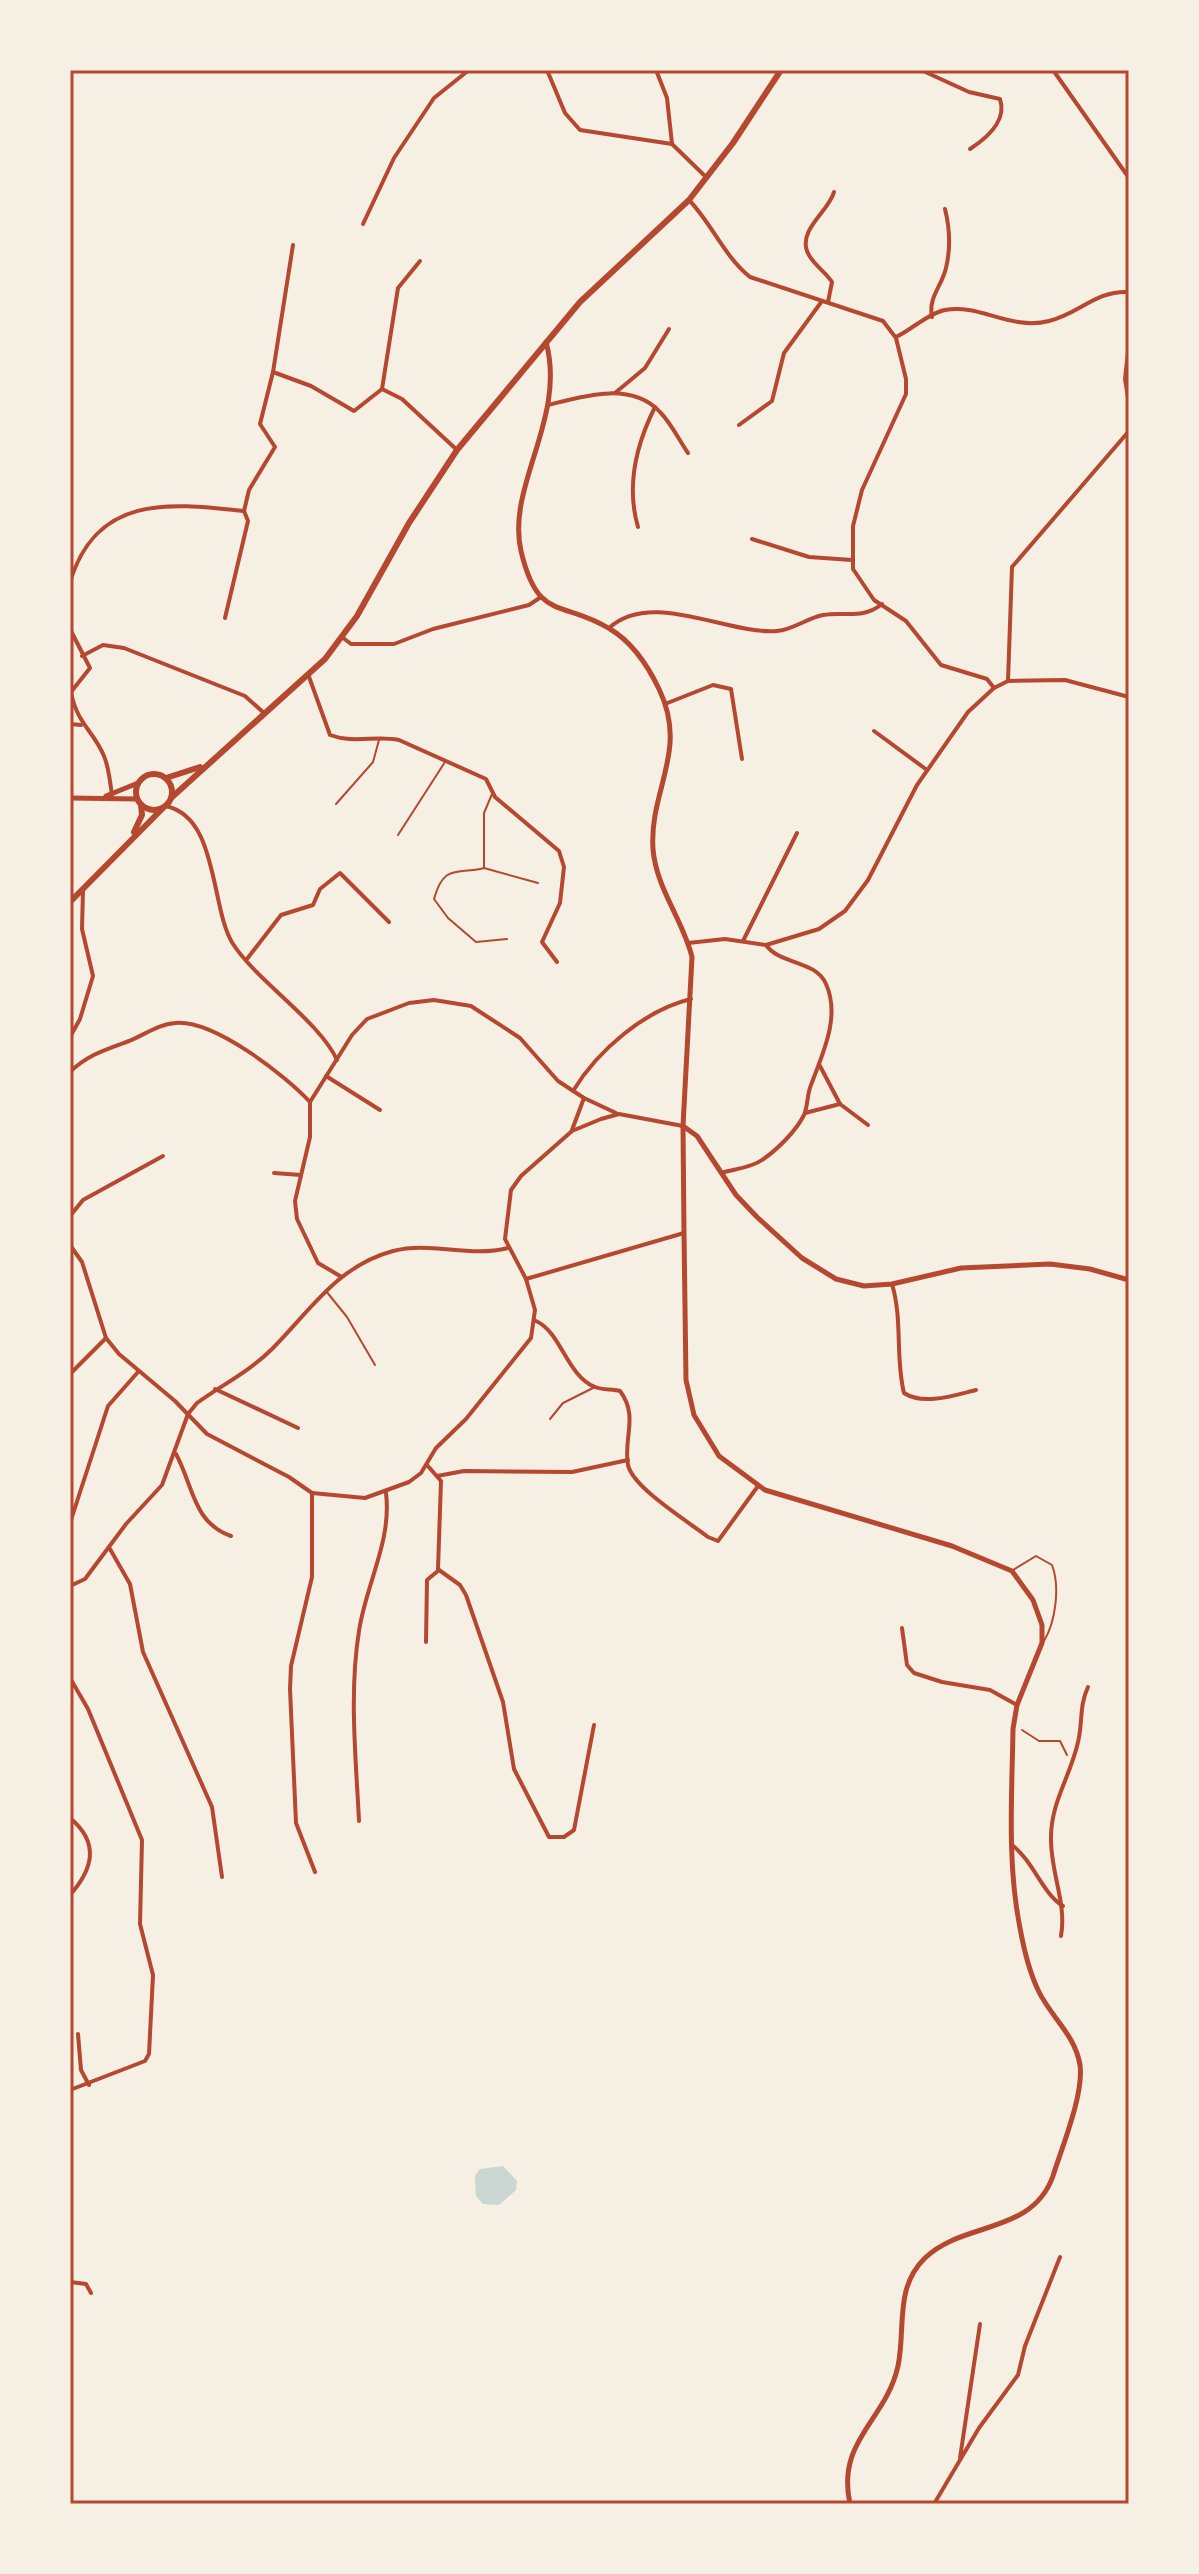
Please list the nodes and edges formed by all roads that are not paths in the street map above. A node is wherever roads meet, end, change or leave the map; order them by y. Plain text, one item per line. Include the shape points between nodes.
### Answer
1 (469, 70) edge
2 (547, 70) edge
3 (656, 70) edge
4 (781, 70) edge
5 (921, 70) edge
6 (1053, 70) edge
7 (672, 144) junction
8 (970, 149) dead end
9 (707, 178) junction
10 (1129, 178) edge
11 (834, 192) dead end
12 (689, 200) junction
13 (945, 209) dead end
14 (363, 224) dead end
15 (293, 245) dead end
16 (420, 261) dead end
17 (1129, 292) edge
18 (825, 302) junction
19 (932, 317) junction
20 (669, 329) dead end
21 (896, 338) junction
22 (546, 342) junction
23 (1129, 343) edge
24 (273, 372) junction
25 (382, 389) junction
26 (615, 393) junction
27 (1129, 404) edge
28 (548, 405) junction
29 (655, 407) junction
30 (739, 425) dead end
31 (1129, 431) edge
32 (457, 450) junction
33 (688, 453) dead end
34 (244, 511) junction
35 (638, 527) dead end
36 (752, 539) dead end
37 (852, 560) junction
38 (70, 582) edge
39 (541, 596) junction
40 (882, 604) junction
41 (225, 618) dead end
42 (609, 628) junction
43 (70, 629) edge
44 (342, 637) junction
45 (82, 656) junction
46 (308, 674) junction
47 (1008, 681) junction
48 (994, 688) junction
49 (1129, 697) edge
50 (665, 704) junction
51 (264, 713) junction
52 (70, 724) edge
53 (81, 725) junction
54 (874, 731) dead end
55 (379, 739) junction
56 (742, 759) dead end
57 (445, 761) junction
58 (203, 766) junction
59 (927, 770) junction
60 (166, 778) junction
61 (138, 783) junction
62 (492, 793) junction
63 (112, 795) junction
64 (70, 798) edge
65 (102, 798) junction
66 (171, 798) junction
67 (139, 802) junction
68 (336, 804) dead end
69 (164, 807) junction
70 (797, 833) dead end
71 (398, 835) dead end
72 (128, 842) junction
73 (484, 868) junction
74 (538, 883) dead end
75 (83, 890) junction
76 (70, 902) edge
77 (389, 922) dead end
78 (507, 939) dead end
79 (743, 941) junction
80 (688, 943) junction
81 (766, 945) junction
82 (247, 959) junction
83 (557, 962) dead end
84 (691, 999) junction
85 (70, 1037) edge
86 (337, 1060) junction
87 (820, 1066) junction
88 (70, 1072) edge
89 (326, 1076) junction
90 (573, 1091) junction
91 (584, 1098) junction
92 (310, 1102) junction
93 (840, 1104) junction
94 (380, 1110) dead end
95 (805, 1113) junction
96 (619, 1114) junction
97 (868, 1125) dead end
98 (683, 1126) junction
99 (572, 1131) junction
100 (163, 1156) dead end
101 (274, 1173) dead end
102 (721, 1173) junction
103 (301, 1175) junction
104 (70, 1216) edge
105 (684, 1233) junction
106 (70, 1245) edge
107 (508, 1248) junction
108 (340, 1276) junction
109 (526, 1279) junction
110 (1129, 1280) edge
111 (892, 1284) junction
112 (326, 1290) junction
113 (536, 1321) junction
114 (106, 1338) junction
115 (375, 1365) dead end
116 (138, 1372) junction
117 (70, 1374) edge
118 (594, 1387) junction
119 (215, 1389) junction
120 (976, 1390) dead end
121 (188, 1414) junction
122 (550, 1419) dead end
123 (298, 1428) dead end
124 (176, 1454) junction
125 (628, 1460) junction
126 (427, 1465) junction
127 (437, 1476) junction
128 (758, 1486) junction
129 (312, 1493) junction
130 (386, 1493) junction
131 (70, 1523) edge
132 (231, 1536) dead end
133 (110, 1549) junction
134 (439, 1570) junction
135 (1012, 1571) junction
136 (70, 1586) edge
137 (902, 1628) dead end
138 (426, 1642) dead end
139 (1042, 1643) junction
140 (70, 1678) edge
141 (1088, 1687) dead end
142 (1017, 1705) junction
143 (594, 1725) dead end
144 (70, 1818) edge
145 (359, 1821) dead end
146 (1012, 1845) junction
147 (315, 1872) dead end
148 (222, 1877) dead end
149 (70, 1895) edge
150 (1063, 1906) junction
151 (1061, 1936) dead end
152 (78, 2034) dead end
153 (89, 2085) junction
154 (70, 2090) edge
155 (1060, 2257) dead end
156 (70, 2282) edge
157 (91, 2293) dead end
158 (980, 2324) dead end
159 (960, 2458) junction
160 (850, 2504) edge
161 (934, 2504) edge

1 - 14 street via 434,98 394,158
2 - 7 street via 565,113 580,130
3 - 7 street via 667,98
4 - 9 main road
5 - 8 street via 969,92 1000,99 997,123
6 - 10 street
7 - 9 street
9 - 12 main road
11 - 18 street via 806,243 808,255 832,282
12 - 18 street via 734,264 750,277
12 - 22 main road via 580,302
13 - 19 street via 950,236 946,269 931,300
15 - 24 street
16 - 25 street via 398,288
17 - 19 street via 1096,297 1046,322 1008,323 955,310
18 - 21 street via 883,321
18 - 30 street via 784,353 772,401
19 - 21 street
20 - 26 street via 645,368
21 - 37 street via 906,394 862,490
22 - 28 street via 551,365
22 - 32 main road
23 - 27 street
24 - 25 street via 354,411
24 - 34 street via 260,424 275,447 249,490
25 - 32 street via 402,399
26 - 28 street
26 - 29 street
28 - 39 street via 519,530 529,580
29 - 33 street
29 - 35 street via 633,474 631,506
31 - 47 street via 1012,567
32 - 44 main road
34 - 38 street via 173,503 124,514 93,538
34 - 41 street via 248,521
36 - 37 street via 809,557
37 - 40 street via 861,585
39 - 42 street via 558,610
39 - 44 street via 529,605 394,644 351,644
40 - 42 street via 865,614 824,615 775,631 682,614 622,618
40 - 48 street via 906,621 941,665 987,679
42 - 50 street via 639,655
43 - 45 street
44 - 46 main road
45 - 51 street via 103,645 124,648 245,696
45 - 53 street via 90,668 71,692
46 - 51 main road
46 - 55 street via 330,735 353,741
47 - 48 street
47 - 49 street via 1065,680
48 - 59 street via 968,712
50 - 56 street via 713,685 731,689
50 - 80 street via 672,742 655,812 653,850
51 - 58 main road
52 - 53 street
53 - 63 street via 103,755
54 - 59 street
55 - 57 street via 399,740
55 - 68 lane via 373,762
57 - 62 street via 486,779
57 - 71 lane
58 - 60 main road
58 - 66 main road
59 - 81 street via 868,880 845,911 819,929
60 - 61 main road via 151,774
60 - 66 main road
61 - 63 street
61 - 67 main road
62 - 73 lane via 484,813
62 - 83 street via 563,860 560,903 542,942
63 - 65 street
64 - 65 street
65 - 67 street
66 - 69 main road
67 - 69 main road via 151,810
67 - 72 main road via 140,820
69 - 72 main road
69 - 82 street via 200,832 228,932
70 - 79 street
72 - 75 main road
73 - 74 lane
73 - 78 lane via 453,870 443,877 434,899 476,942
75 - 76 main road
75 - 85 street via 84,941 93,976
77 - 82 street via 340,873 320,889 313,905 275,921
79 - 80 street
79 - 81 street
80 - 84 street
81 - 87 street via 772,953 821,975 826,983 828,1046
82 - 86 street
84 - 90 street via 665,1006 596,1062
84 - 98 street
86 - 89 street
86 - 90 street via 367,1019 409,1003 453,1002 485,1013 520,1038
87 - 93 street
87 - 95 street
88 - 92 street via 108,1047 184,1023 206,1028 243,1050
89 - 92 street
89 - 94 street
90 - 91 street
91 - 96 street
91 - 99 street
92 - 103 street via 310,1137
93 - 95 street
93 - 97 street
95 - 102 street via 763,1160
96 - 98 street
96 - 99 street
98 - 102 street via 697,1136
98 - 105 street
99 - 107 street via 511,1190
100 - 104 street via 83,1200
101 - 103 street
102 - 111 street via 736,1195 802,1258 836,1279 864,1286
103 - 108 street via 297,1219 318,1263
105 - 109 street
105 - 128 street via 689,1399 719,1456
106 - 114 street via 82,1262
107 - 108 street via 478,1254 395,1250
107 - 109 street
108 - 112 street
109 - 113 street
110 - 111 street via 1050,1264 961,1268
111 - 120 street via 904,1393 929,1399
112 - 115 lane
112 - 119 street via 271,1350
113 - 118 street
113 - 126 street via 521,1353 441,1442
114 - 116 street
114 - 117 street
116 - 121 street
116 - 131 street via 108,1406
118 - 122 lane via 563,1403
118 - 125 street via 620,1391 629,1403
119 - 121 street
119 - 123 street
121 - 124 street
121 - 129 street via 207,1434
124 - 132 street via 195,1504 215,1531
124 - 133 street via 162,1485
125 - 127 street via 572,1472 464,1471
125 - 128 street via 641,1485 718,1541
126 - 127 street
126 - 130 street
127 - 134 street
128 - 135 street via 952,1546
129 - 130 street via 365,1498
129 - 147 street via 312,1577 290,1689 296,1823
130 - 145 street via 386,1525 359,1628 355,1665
133 - 136 street via 85,1579
133 - 148 street via 130,1584 143,1652 212,1807
134 - 138 street via 427,1580
134 - 143 street via 466,1595 503,1702 514,1769 549,1837 564,1837 574,1830
135 - 139 street via 1033,1600
135 - 139 lane via 1036,1556 1052,1565 1057,1577
137 - 142 street via 907,1665 914,1673 990,1690
139 - 142 street
140 - 153 street via 94,1722 142,1840 140,1924 153,1975 149,2054 137,2067
141 - 150 street via 1050,1837
142 - 146 street
144 - 149 street via 85,1833 92,1856 89,1870
146 - 150 street via 1030,1860
146 - 160 street via 1013,1884 1028,1965 1039,1993 1076,2049 1080,2068 1061,2150 1051,2180 1029,2209 938,2248 915,2269 903,2300 893,2384 851,2452
150 - 151 street
152 - 153 street via 81,2070
153 - 154 street
155 - 159 street via 1018,2375
156 - 157 street via 86,2284
158 - 159 street
159 - 161 street

